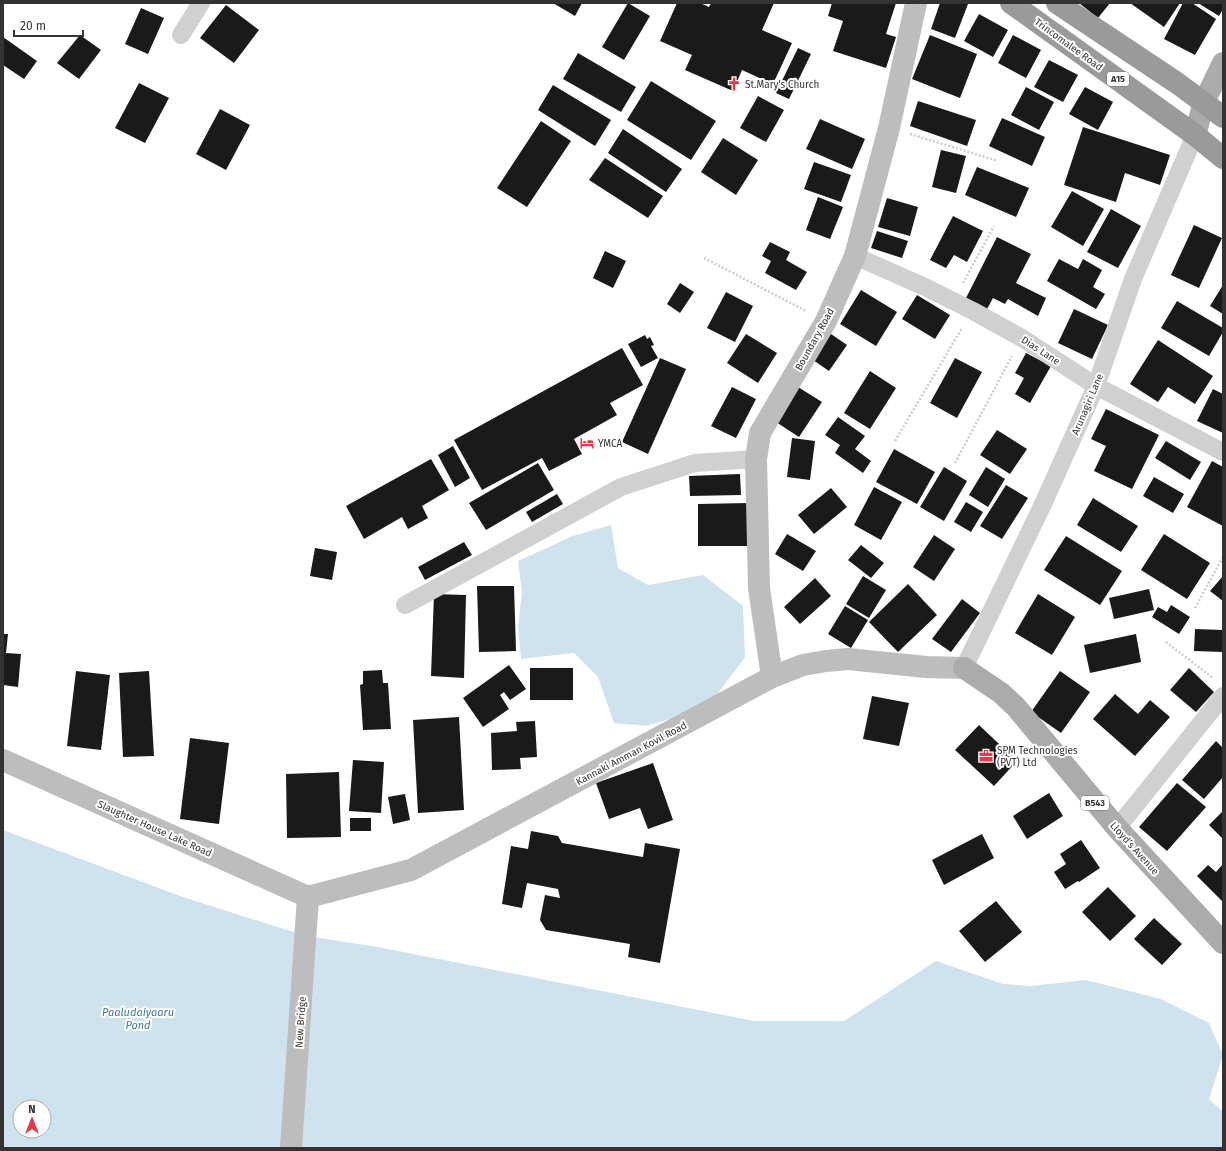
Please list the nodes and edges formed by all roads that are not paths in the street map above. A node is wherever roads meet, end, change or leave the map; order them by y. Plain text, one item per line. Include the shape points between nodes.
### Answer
1 (201, 3) edge
2 (916, 3) edge
3 (1010, 3) edge
4 (1057, 3) edge
5 (181, 35) dead end
6 (1223, 63) edge
7 (1204, 102) junction
8 (1223, 117) edge
9 (1195, 135) junction
10 (1223, 158) edge
11 (855, 256) junction
12 (1096, 386) junction
13 (1223, 452) edge
14 (756, 459) junction
15 (405, 605) dead end
16 (964, 668) junction
17 (772, 677) junction
18 (1220, 688) edge
19 (3, 760) edge
20 (1117, 828) junction
21 (308, 897) junction
22 (1223, 943) edge
23 (291, 1148) edge

1 - 5 street
2 - 11 main road, Boundary Road via 889,128
3 - 9 highway, Trincomalee Road / A15
4 - 7 highway
6 - 7 main road
7 - 8 highway
7 - 9 main road
9 - 10 highway, Trincomalee Road / A15
9 - 12 street, Arunagiri Lane via 1133,279
11 - 12 street, Dias Lane via 954,301 1022,338
11 - 14 main road, Boundary Road via 826,321 760,434
12 - 13 street, Dias Lane
12 - 16 street, Arunagiri Lane via 1043,504
14 - 15 street via 695,463 621,487
14 - 17 main road, Boundary Road via 759,588
16 - 17 main road, Kannaki Amman Kovil Road via 848,659 803,665
16 - 20 main road, Lloyd’s Avenue / B543 via 1016,707
17 - 21 main road, Kannaki Amman Kovil Road via 411,870
18 - 20 street
19 - 21 main road, Slaughter House Lake Road
20 - 22 main road, Lloyd’s Avenue / B543
21 - 23 main road, New Bridge

